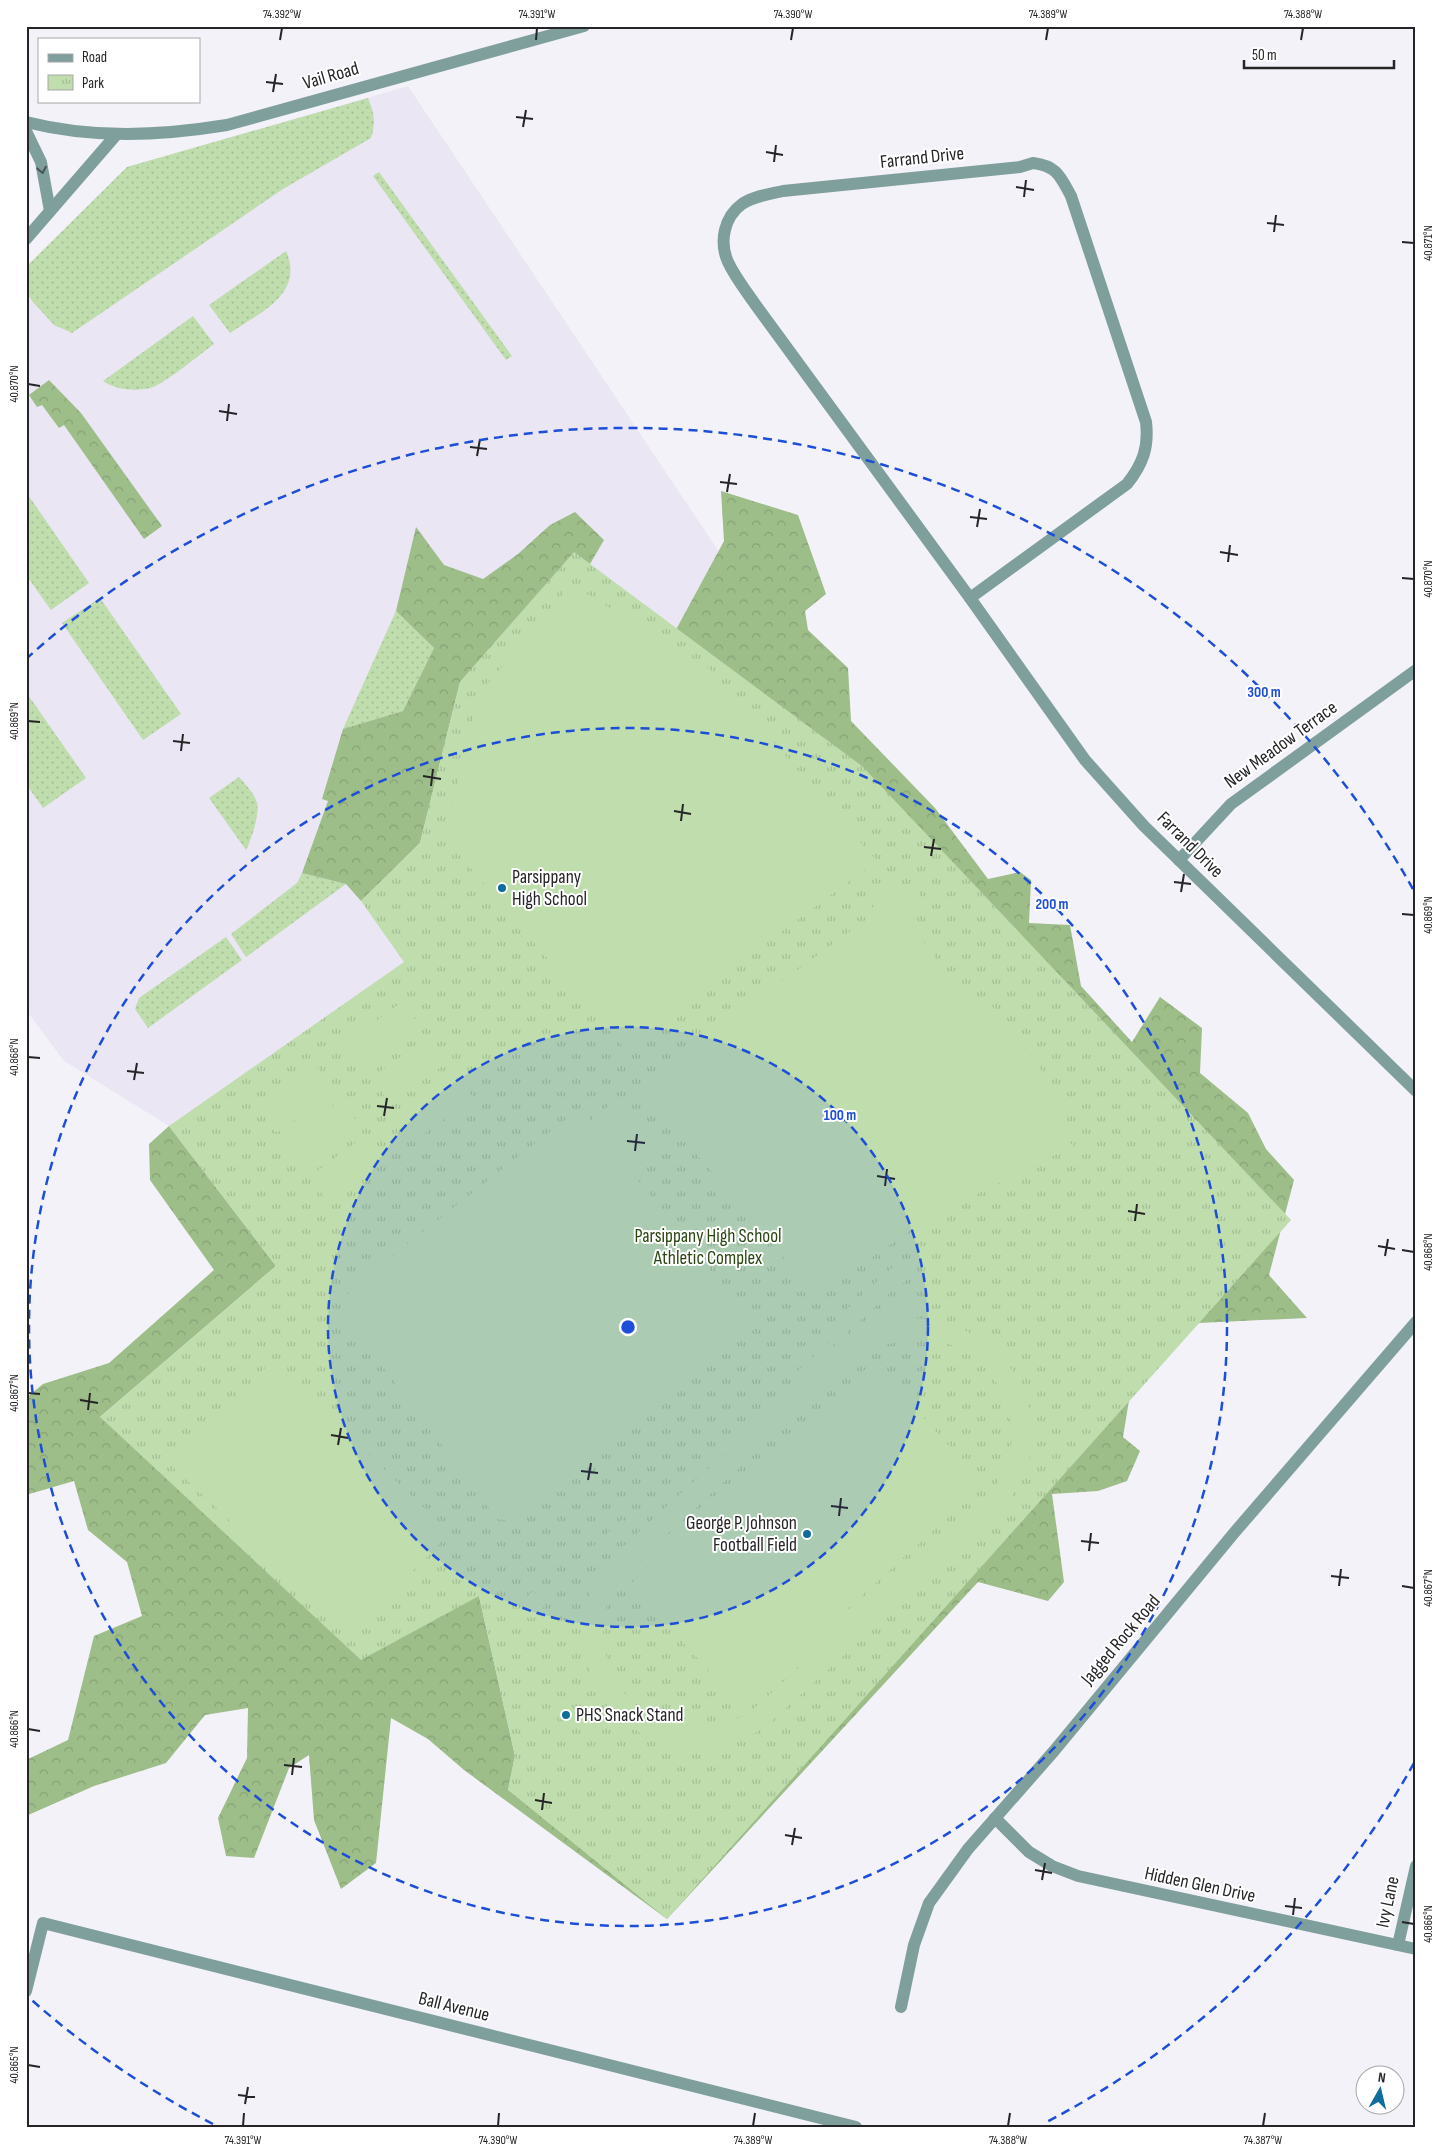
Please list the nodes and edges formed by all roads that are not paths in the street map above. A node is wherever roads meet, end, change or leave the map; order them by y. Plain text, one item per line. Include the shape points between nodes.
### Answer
1 (582, 26) edge
2 (26, 122) edge
3 (26, 131) edge
4 (116, 135) junction
5 (50, 211) junction
6 (26, 238) edge
7 (970, 598) junction
8 (1416, 670) edge
9 (1179, 860) junction
10 (1416, 1091) edge
11 (1416, 1322) edge
12 (995, 1818) junction
13 (1416, 1866) edge
14 (1398, 1945) junction
15 (1416, 1949) edge
16 (26, 1991) edge
17 (901, 2007) dead end
18 (856, 2127) edge

1 - 4 street, Vail Road via 227,125 180,133
2 - 4 street, Vail Road via 70,131
3 -> 5 street via 41,162
4 - 5 street
5 - 6 street
7 - 7 street, Farrand Drive via 825,402 728,263 723,237 730,218 744,203 783,191 1020,167 1033,163 1046,165 1058,172 1072,196 1146,422 1146,449 1142,462 1127,484
7 - 9 street, Farrand Drive via 1085,760
8 - 9 street, New Meadow Terrace via 1231,804
9 - 10 street, Farrand Drive
11 - 12 street, Jagged Rock Road
12 - 14 street, Hidden Glen Drive via 1029,1852 1078,1876
12 - 17 street, Jagged Rock Road via 929,1903 914,1945
13 - 14 street, Ivy Lane
14 - 15 street, Hidden Glen Drive
16 - 18 street, Ball Avenue via 43,1923

